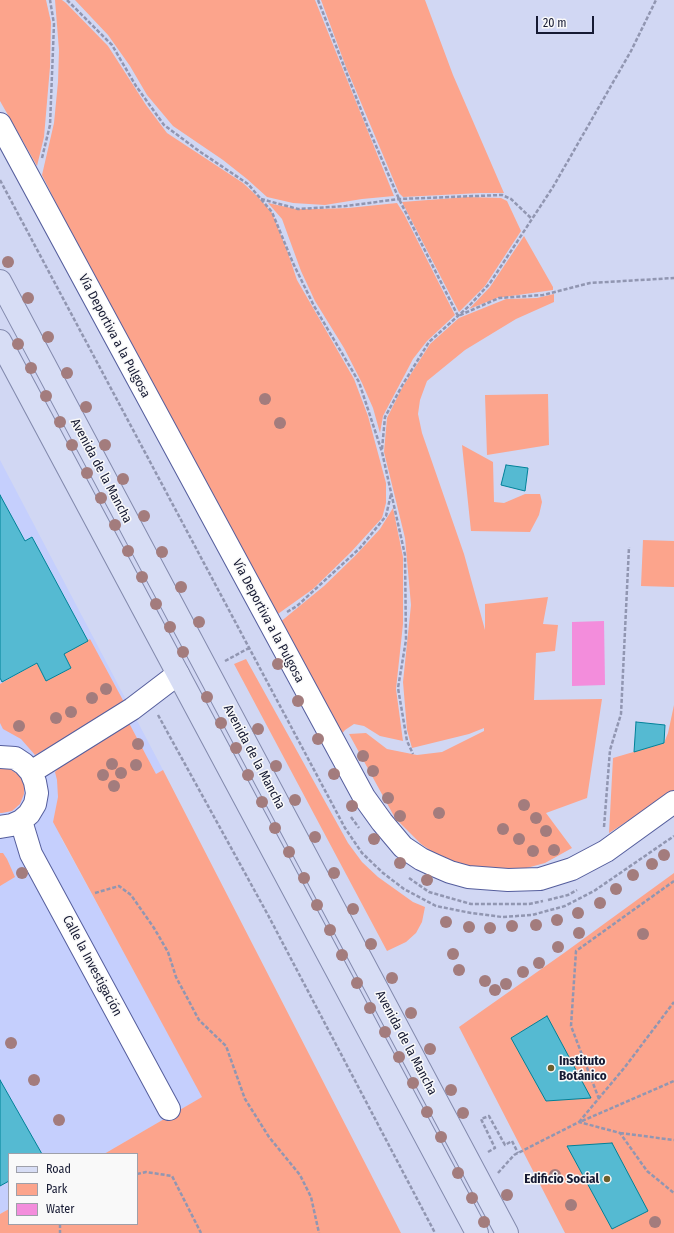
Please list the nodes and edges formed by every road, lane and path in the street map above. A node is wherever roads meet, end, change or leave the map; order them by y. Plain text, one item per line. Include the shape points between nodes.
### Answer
1 (50, 0) edge
2 (67, 0) edge
3 (318, 0) edge
4 (656, 0) edge
5 (0, 124) edge
6 (34, 188) junction
7 (261, 199) junction
8 (399, 200) junction
9 (532, 219) junction
10 (674, 278) edge
11 (0, 281) edge
12 (458, 316) junction
13 (0, 341) edge
14 (382, 452) junction
15 (392, 494) junction
16 (629, 547) dead end
17 (270, 624) junction
18 (178, 674) junction
19 (156, 711) dead end
20 (412, 754) dead end
21 (0, 756) edge
22 (31, 772) junction
23 (674, 802) edge
24 (21, 821) junction
25 (0, 827) edge
26 (606, 851) junction
27 (674, 881) edge
28 (95, 893) dead end
29 (674, 1002) edge
30 (674, 1081) edge
31 (599, 1099) junction
32 (169, 1109) dead end
33 (579, 1122) junction
34 (620, 1133) junction
35 (674, 1140) edge
36 (518, 1153) junction
37 (492, 1158) dead end
38 (495, 1165) dead end
39 (498, 1172) junction
40 (138, 1174) edge
41 (486, 1193) junction
42 (674, 1193) edge
43 (201, 1233) edge
44 (319, 1233) edge
45 (435, 1233) edge
46 (477, 1233) edge
47 (507, 1233) edge

1 - 6 path via 54,24 50,125
2 - 7 path via 112,45 136,86 164,125 248,184
3 - 8 path
4 - 9 path via 631,51
5 - 6 street, Vía Deportiva a la Pulgosa
6 - 17 street, Vía Deportiva a la Pulgosa
7 - 8 path via 298,209
7 - 14 path via 272,212 314,306 359,382
8 - 9 path via 502,196 511,200
8 - 12 path
9 - 12 path via 490,283
10 - 12 path via 590,283 543,295 499,298
11 - 41 main road, Avenida de la Mancha
12 - 14 path via 429,342 402,384 385,417
13 - 18 main road, Avenida de la Mancha
14 - 15 path
15 - 17 path via 386,516 360,548 297,606
15 - 20 path via 405,555 406,640 398,688 407,741
16 - 26 path via 621,714 610,750 603,836
17 - 26 street, Vía Deportiva a la Pulgosa via 364,797 403,847 450,872 468,877 508,880 554,875 572,869
18 - 22 street via 132,709
18 - 46 main road, Avenida de la Mancha
19 - 45 path via 268,915
21 - 22 street via 15,758
22 - 24 street via 37,793 35,804
23 - 26 street, Vía Deportiva a la Pulgosa
24 - 25 street
24 - 32 street, Calle la Investigación via 31,854
27 - 31 path via 576,951 571,1026
28 - 44 path via 119,886 131,895 154,928 168,952 176,977 199,1020 226,1046 245,1099 269,1137 300,1175 311,1197
29 - 31 path
30 - 33 path
31 - 33 path
33 - 34 path
33 - 36 path
34 - 35 path
34 - 42 path via 647,1171
36 - 37 path via 512,1141 505,1145 489,1116 481,1119 495,1148 488,1152
36 - 39 path
38 - 39 path
39 - 41 path
40 - 43 path via 146,1172 172,1176
41 - 47 main road, Avenida de la Mancha

